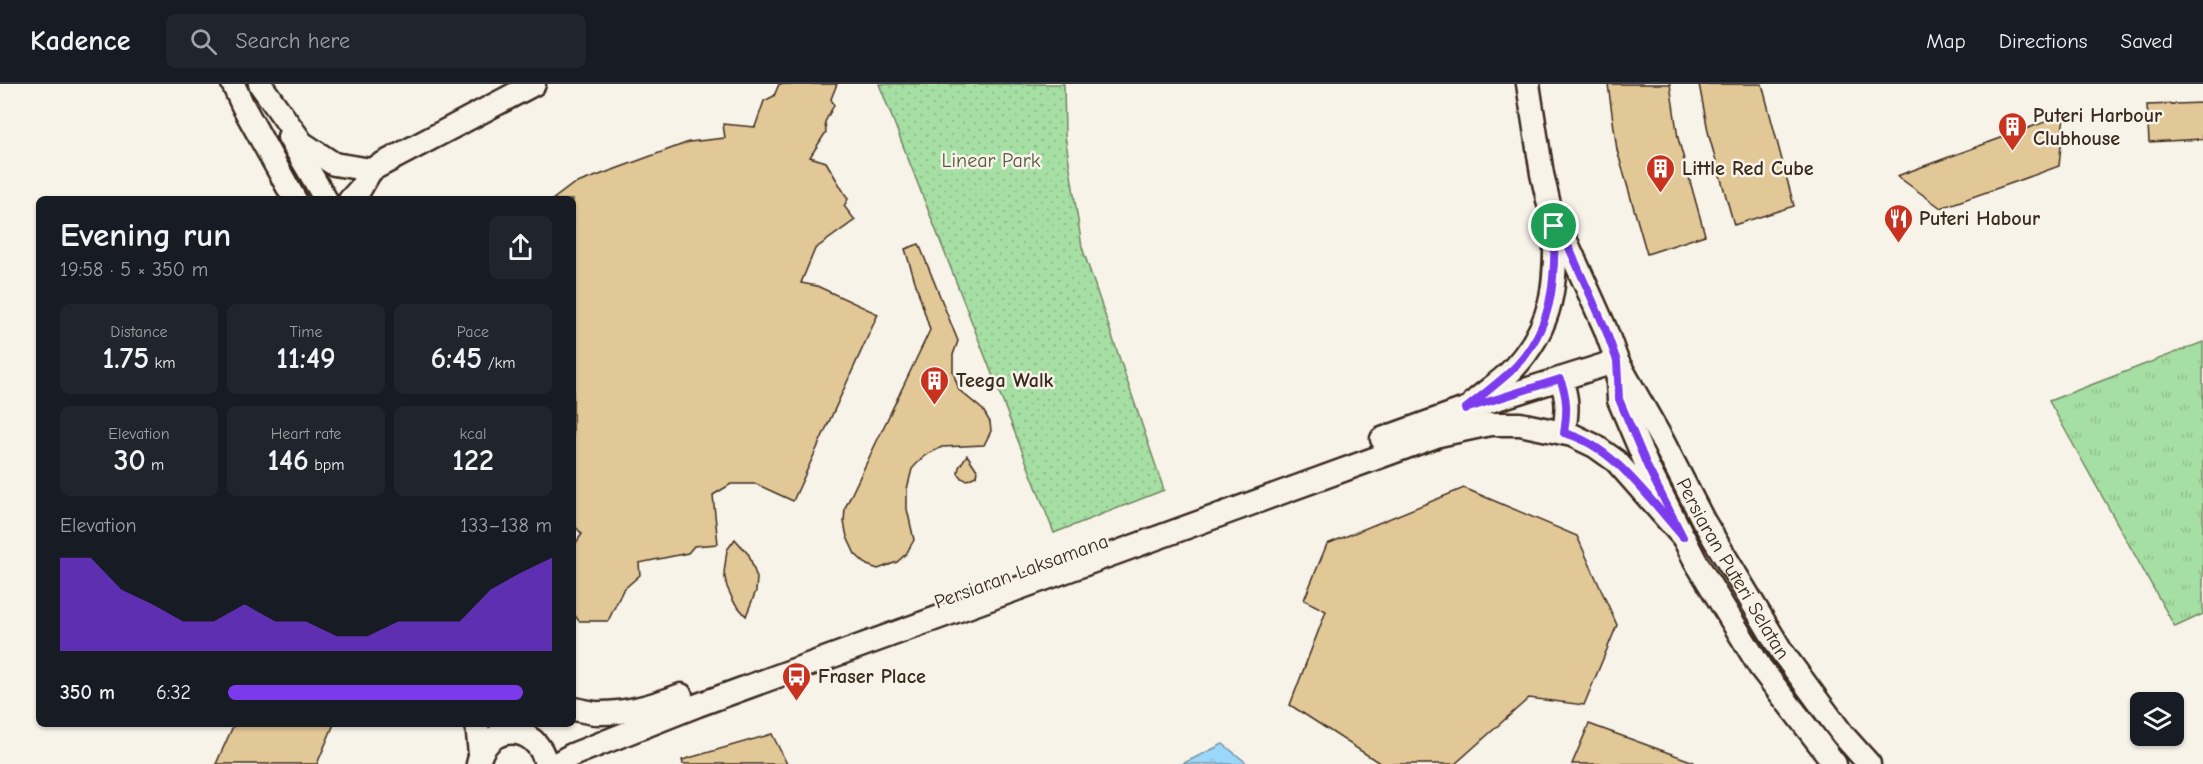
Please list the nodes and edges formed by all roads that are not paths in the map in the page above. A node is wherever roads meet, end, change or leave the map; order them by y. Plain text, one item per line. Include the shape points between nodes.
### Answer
1 (233, 84) edge
2 (259, 84) edge
3 (534, 84) edge
4 (1528, 84) edge
5 (371, 170) junction
6 (294, 196) edge
7 (324, 196) edge
8 (354, 196) edge
9 (1554, 226) junction
10 (1617, 361) junction
11 (1560, 379) junction
12 (1465, 409) junction
13 (1564, 433) junction
14 (1683, 537) junction
15 (654, 705) junction
16 (576, 710) edge
17 (477, 727) edge
18 (505, 729) edge
19 (479, 759) edge
20 (548, 760) edge
21 (1836, 764) edge
22 (1869, 764) edge

1 - 6 street
2 - 5 street via 302,143 334,164
2 - 7 street
3 - 5 street
4 - 9 street, Persiaran Puteri Selatan
5 - 8 street
9 - 10 street, Persiaran Puteri Selatan via 1566,241
9 - 12 street via 1556,269 1544,325 1512,370
10 - 11 street, Persiaran Laksamana
10 - 14 street, Persiaran Puteri Selatan via 1619,399
10 - 22 street, Persiaran Puteri Selatan via 1703,520 1782,652
11 - 12 street, Persiaran Laksamana
11 - 13 street via 1568,406
12 - 15 street, Persiaran Laksamana
13 - 14 street via 1595,446 1616,461
13 - 20 street via 1520,424 1490,424 1439,435 698,705 572,755
14 - 21 street, Persiaran Puteri Selatan via 1760,667
15 - 16 street, Persiaran Laksamana via 600,714
15 - 20 street
17 - 19 street
18 - 19 street via 487,743
18 - 20 street via 528,736

